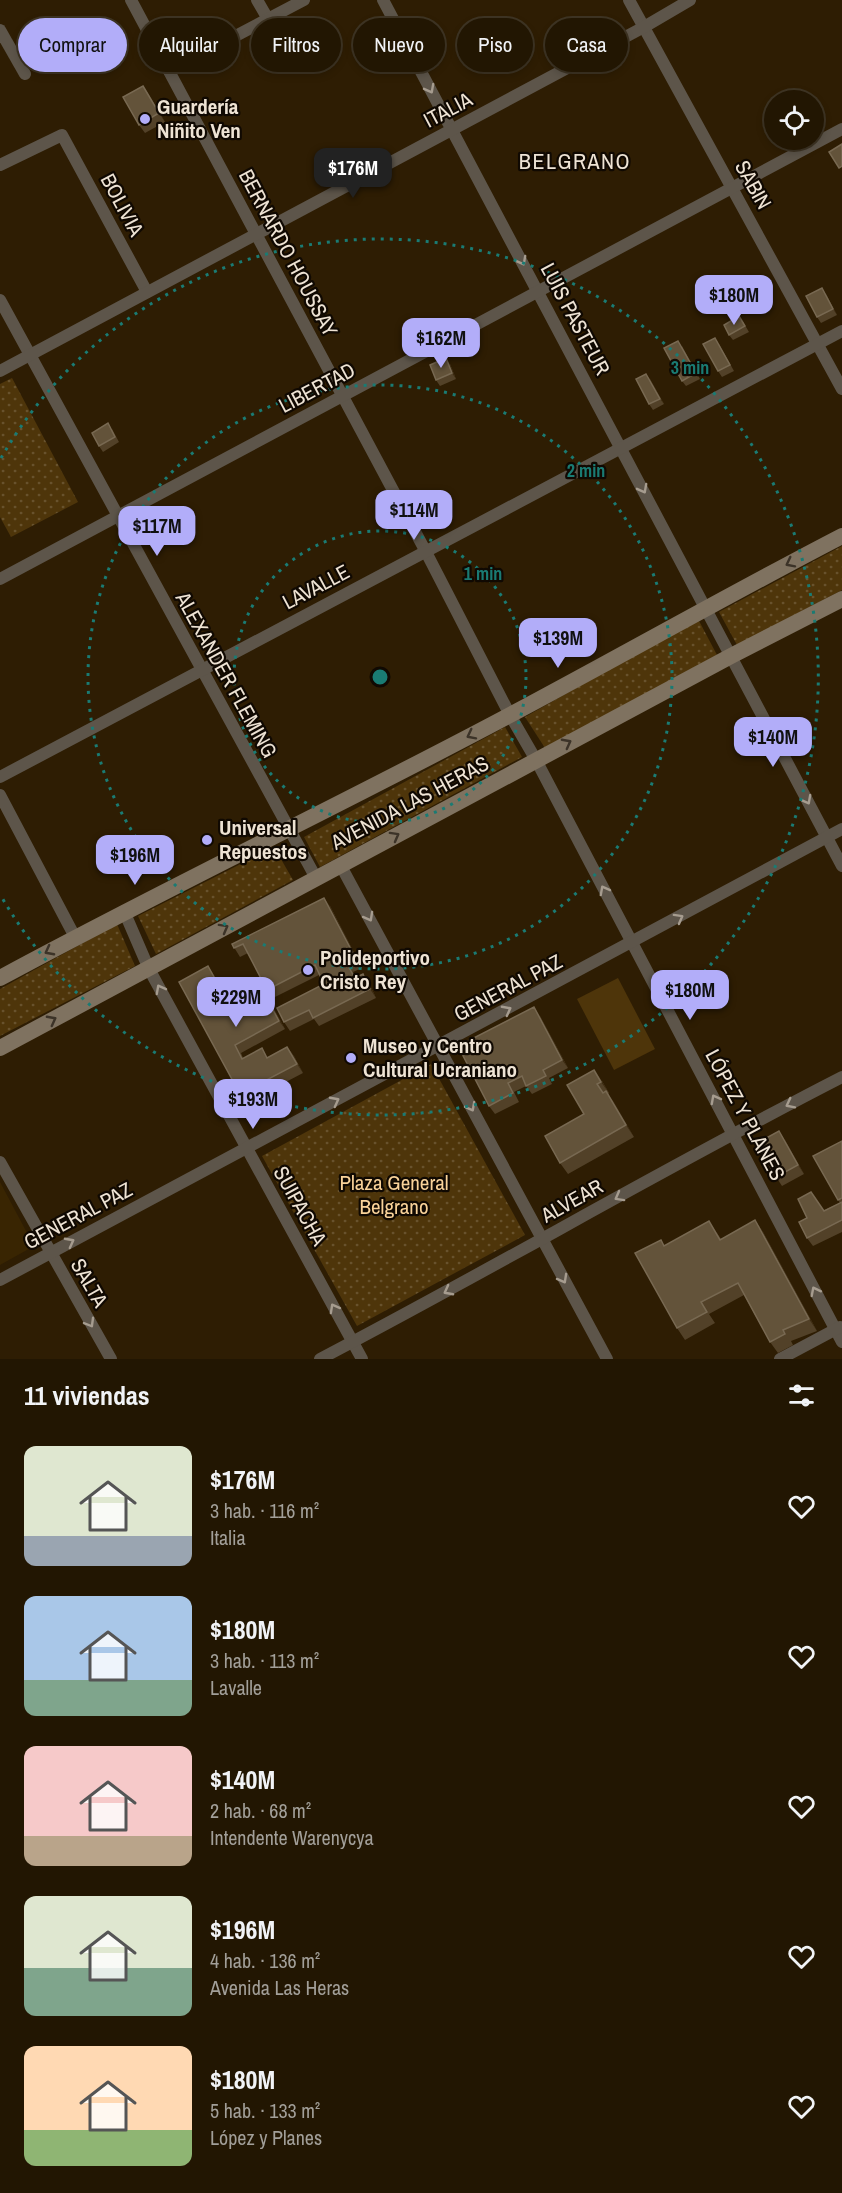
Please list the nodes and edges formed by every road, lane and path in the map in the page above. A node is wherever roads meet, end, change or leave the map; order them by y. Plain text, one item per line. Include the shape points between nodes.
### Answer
1 (131, 0) edge
2 (257, 0) edge
3 (304, 0) edge
4 (383, 0) edge
5 (629, 0) edge
6 (690, 0) edge
7 (141, 18) edge
8 (267, 18) edge
9 (270, 18) edge
10 (644, 27) junction
11 (0, 30) edge
12 (170, 72) edge
13 (25, 74) dead end
14 (842, 129) edge
15 (452, 130) junction
16 (0, 165) edge
17 (733, 187) junction
18 (256, 234) junction
19 (538, 291) junction
20 (147, 292) junction
21 (0, 300) edge
22 (842, 331) edge
23 (818, 344) junction
24 (30, 355) junction
25 (0, 371) edge
26 (842, 388) edge
27 (342, 396) junction
28 (622, 448) junction
29 (117, 516) junction
30 (842, 536) edge
31 (426, 552) junction
32 (0, 579) edge
33 (842, 599) edge
34 (705, 607) junction
35 (731, 656) junction
36 (201, 670) junction
37 (510, 715) junction
38 (536, 760) junction
39 (0, 777) edge
40 (0, 795) edge
41 (288, 829) junction
42 (842, 829) edge
43 (827, 837) junction
44 (341, 866) junction
45 (842, 866) edge
46 (316, 878) junction
47 (124, 911) junction
48 (75, 937) junction
49 (632, 944) junction
50 (149, 969) junction
51 (0, 978) edge
52 (439, 1046) junction
53 (0, 1048) edge
54 (842, 1077) edge
55 (733, 1133) junction
56 (246, 1149) junction
57 (0, 1162) edge
58 (542, 1240) junction
59 (50, 1253) junction
60 (0, 1280) edge
61 (838, 1328) edge
62 (353, 1342) junction
63 (842, 1342) edge
64 (111, 1359) edge
65 (320, 1359) edge
66 (363, 1359) edge
67 (607, 1359) edge
68 (780, 1359) edge

1 - 7 street, BERNARDO HOUSSAY
2 - 8 street
3 - 9 street
4 -> 15 street, LUIS PASTEUR
5 - 10 street, SABIN
6 - 10 street, ITALIA
10 - 15 street, ITALIA
10 - 17 street, SABIN
11 - 13 street
12 - 18 street, BERNARDO HOUSSAY
14 - 17 street, LIBERTAD
15 - 18 street, ITALIA
15 -> 19 street, LUIS PASTEUR
16 - 20 street, BOLIVIA via 62,135
17 - 19 street, LIBERTAD
17 - 23 street, SABIN
18 - 20 street, ITALIA
18 - 27 street, BERNARDO HOUSSAY
19 - 27 street, LIBERTAD
19 - 28 street, LUIS PASTEUR
20 - 24 street, ITALIA
21 - 24 street, ALEXANDER FLEMING
22 - 23 street, LAVALLE
23 - 26 street, SABIN
23 - 28 street, LAVALLE
24 - 25 street, ITALIA
24 - 29 street, ALEXANDER FLEMING
27 - 29 street, LIBERTAD
27 - 31 street, BERNARDO HOUSSAY
28 - 31 street, LAVALLE
28 -> 34 street, LUIS PASTEUR
29 - 32 street, LIBERTAD
29 - 36 street, ALEXANDER FLEMING
30 -> 34 main road, AVENIDA LAS HERAS
31 - 36 street, LAVALLE
31 - 37 street, BERNARDO HOUSSAY
33 - 35 main road, AVENIDA LAS HERAS
34 - 35 street, LUIS PASTEUR
34 - 37 main road, AVENIDA LAS HERAS
38 -> 35 main road, AVENIDA LAS HERAS
35 -> 43 street, LUIS PASTEUR
36 - 39 street, LAVALLE
36 - 41 street, ALEXANDER FLEMING
37 - 38 street, LÓPEZ Y PLANES
37 -> 41 main road, AVENIDA LAS HERAS
44 -> 38 main road, AVENIDA LAS HERAS
49 -> 38 street, LÓPEZ Y PLANES
40 - 48 street
41 - 46 street, ALEXANDER FLEMING
41 - 47 main road, AVENIDA LAS HERAS
42 - 43 street, GENERAL PAZ
43 - 45 street, LUIS PASTEUR
49 -> 43 street, GENERAL PAZ
44 - 46 main road, AVENIDA LAS HERAS
44 -> 52 street
50 -> 46 main road, AVENIDA LAS HERAS
47 - 48 main road, AVENIDA LAS HERAS
47 - 50 street, SUIPACHA
48 -> 51 main road, AVENIDA LAS HERAS
52 -> 49 street, GENERAL PAZ
55 -> 49 street, LÓPEZ Y PLANES
53 -> 50 main road, AVENIDA LAS HERAS
56 -> 50 street, SUIPACHA
56 -> 52 street, GENERAL PAZ
52 -> 58 street
54 -> 55 street, ALVEAR
55 -> 58 street, ALVEAR
61 -> 55 street, LÓPEZ Y PLANES
59 -> 56 street, GENERAL PAZ
62 -> 56 street, SUIPACHA
57 - 59 street, SALTA
58 -> 62 street, ALVEAR
58 -> 67 street
59 - 60 street, GENERAL PAZ
59 -> 64 street, SALTA
61 - 63 street, LÓPEZ Y PLANES
61 - 68 street
62 - 65 street, ALVEAR
62 - 66 street, SUIPACHA

